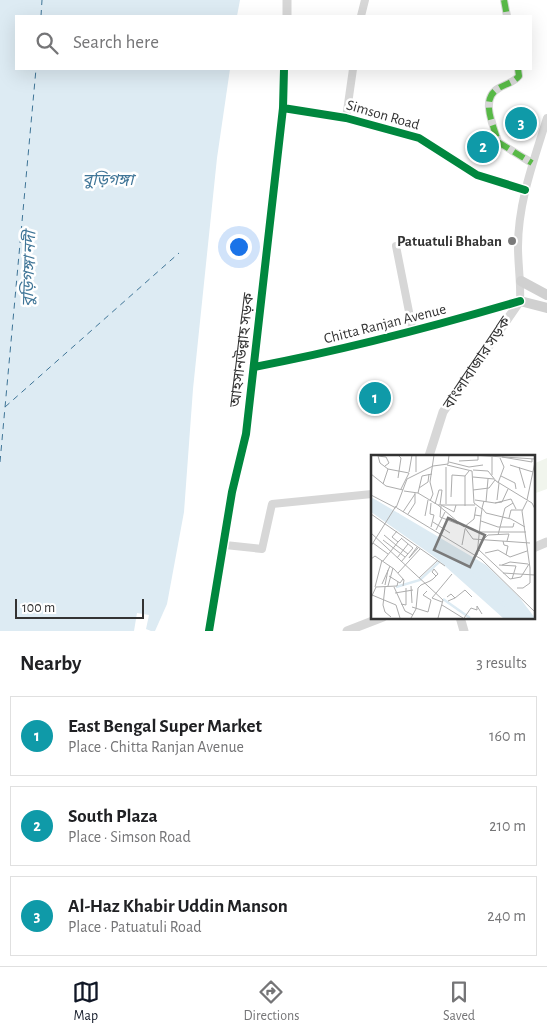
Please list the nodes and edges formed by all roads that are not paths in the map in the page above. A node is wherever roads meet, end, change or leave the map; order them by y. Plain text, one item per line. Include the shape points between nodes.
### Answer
1 (287, 0) edge
2 (365, 0) edge
3 (504, 0) edge
4 (287, 15) edge
5 (361, 15) edge
6 (507, 15) edge
7 (284, 70) edge
8 (353, 70) edge
9 (518, 70) edge
10 (283, 108) junction
11 (346, 118) junction
12 (547, 118) edge
13 (532, 164) junction
14 (525, 190) junction
15 (396, 246) dead end
16 (521, 281) junction
17 (547, 295) edge
18 (520, 301) junction
19 (547, 308) edge
20 (413, 332) junction
21 (254, 367) junction
22 (429, 455) edge
23 (371, 494) edge
24 (547, 542) edge
25 (225, 545) junction
26 (534, 548) edge
27 (380, 618) edge
28 (460, 618) edge
29 (209, 631) edge
30 (347, 631) edge
31 (467, 631) edge

1 - 4 street
2 - 5 street
3 - 6 street
7 - 10 street, আহসানউল্লাহ সড়ক
8 - 11 street
9 - 13 street via 516,80 492,93 489,107 498,142
10 - 11 street, Simson Road
10 - 21 street, আহসানউল্লাহ সড়ক
11 - 14 street, Simson Road via 419,138 477,175
12 - 13 street
13 - 14 street
14 - 16 street via 518,246
15 - 20 street
16 - 17 main road
16 - 18 street
18 - 19 main road
18 - 20 street, Chitta Ranjan Avenue
18 - 22 street, বাংলাবাজার সড়ক via 443,412
20 - 21 street, Chitta Ranjan Avenue
21 - 25 street, আহসানউল্লাহ সড়ক via 246,434 232,492
23 - 25 street via 272,504 262,549
24 - 26 street
25 - 29 street, আহসানউল্লাহ সড়ক
27 - 30 street
28 - 31 street

